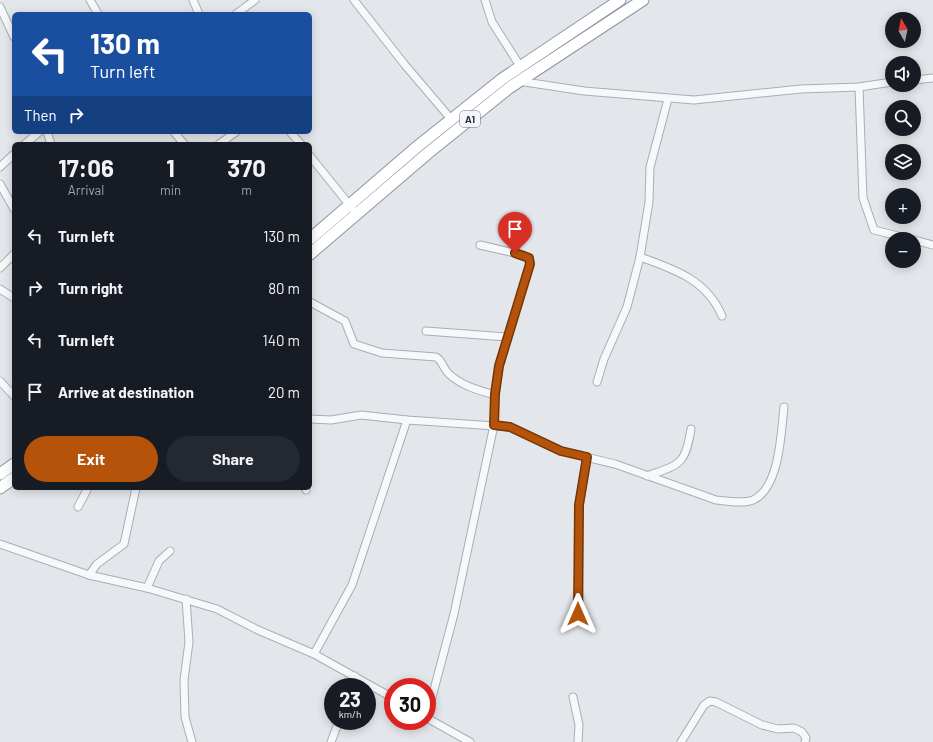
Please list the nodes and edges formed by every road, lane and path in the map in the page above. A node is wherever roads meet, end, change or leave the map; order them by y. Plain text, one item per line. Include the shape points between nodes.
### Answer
1 (90, 0) edge
2 (193, 0) edge
3 (254, 0) edge
4 (354, 0) edge
5 (485, 0) edge
6 (620, 0) edge
7 (643, 0) edge
8 (0, 7) edge
9 (97, 12) edge
10 (198, 12) edge
11 (239, 12) edge
12 (12, 33) edge
13 (520, 66) junction
14 (933, 78) edge
15 (921, 79) edge
16 (518, 81) junction
17 (885, 83) edge
18 (860, 87) junction
19 (668, 99) junction
20 (451, 119) junction
21 (37, 134) edge
22 (176, 134) edge
23 (233, 134) edge
24 (292, 134) edge
25 (27, 142) edge
26 (182, 142) edge
27 (222, 142) edge
28 (299, 142) edge
29 (12, 156) edge
30 (312, 158) edge
31 (0, 167) edge
32 (0, 184) edge
33 (12, 205) edge
34 (350, 206) junction
35 (358, 214) junction
36 (885, 233) edge
37 (312, 237) edge
38 (921, 242) edge
39 (480, 245) dead end
40 (933, 245) edge
41 (312, 252) edge
42 (12, 256) edge
43 (640, 257) junction
44 (0, 268) edge
45 (0, 289) edge
46 (12, 297) edge
47 (312, 303) edge
48 (722, 316) dead end
49 (426, 331) dead end
50 (507, 337) junction
51 (0, 381) edge
52 (597, 382) dead end
53 (12, 394) edge
54 (495, 394) junction
55 (784, 407) dead end
56 (312, 419) edge
57 (407, 420) junction
58 (494, 425) junction
59 (691, 429) dead end
60 (587, 457) junction
61 (12, 465) edge
62 (0, 474) edge
63 (647, 476) junction
64 (12, 479) edge
65 (0, 488) edge
66 (87, 490) edge
67 (136, 490) edge
68 (78, 507) dead end
69 (0, 544) edge
70 (170, 551) dead end
71 (89, 575) junction
72 (147, 588) junction
73 (186, 599) junction
74 (578, 614) dead end
75 (314, 654) junction
76 (355, 676) joint
77 (436, 683) edge
78 (384, 693) edge
79 (573, 697) dead end
80 (436, 723) edge
81 (336, 730) edge
82 (466, 741) edge
83 (192, 742) edge
84 (331, 742) edge
85 (578, 742) edge
86 (681, 742) edge
87 (805, 742) edge

1 - 9 street
2 - 10 street
3 - 11 street
4 - 20 street
5 - 13 street via 492,22
6 - 13 highway, A1
7 - 16 highway, A1
8 - 12 street
13 - 20 highway, A1
14 - 15 street
16 - 19 street via 554,88
16 - 35 highway, A1
17 - 18 street
18 - 19 street via 801,89 694,100
18 - 36 street via 863,198 874,230
19 - 43 street via 650,167 649,202
20 - 34 highway, A1
21 - 25 street
22 - 26 street
23 - 27 street
24 - 28 street
29 - 31 street
30 - 34 street
32 - 33 street
34 - 35 street
34 - 37 highway, A1
35 - 41 highway, A1
38 - 40 street
39 - 50 street via 523,255 530,260
42 - 44 street
43 - 48 street via 674,269 696,282 718,305
43 - 52 street via 627,307 604,359
45 - 46 street
47 - 54 street via 345,321 354,344 382,352 436,356 449,374 459,381
49 - 50 street
50 - 54 street via 497,373
51 - 53 street
54 - 58 street
55 - 63 street via 779,451 773,473 763,493 752,500 716,500
56 - 57 street via 331,420 361,415
57 - 58 street
57 - 75 street via 352,585
58 - 60 street via 510,427 561,451
58 - 77 street via 454,614
59 - 63 street via 688,451 683,458 674,466
60 - 63 street
60 - 74 street via 579,505
61 - 62 highway
64 - 65 highway
66 - 68 street
67 - 71 street via 124,544 97,564
69 - 71 street
70 - 72 street via 159,561
71 - 72 street
72 - 73 street
73 - 75 street via 217,609
73 - 83 street via 189,642 184,680 185,717
75 - 76 street
76 - 78 street
79 - 85 street via 580,725
80 - 82 street
81 - 84 street
86 - 87 street via 704,705 710,701 762,725 778,729 794,728 802,732 806,738

